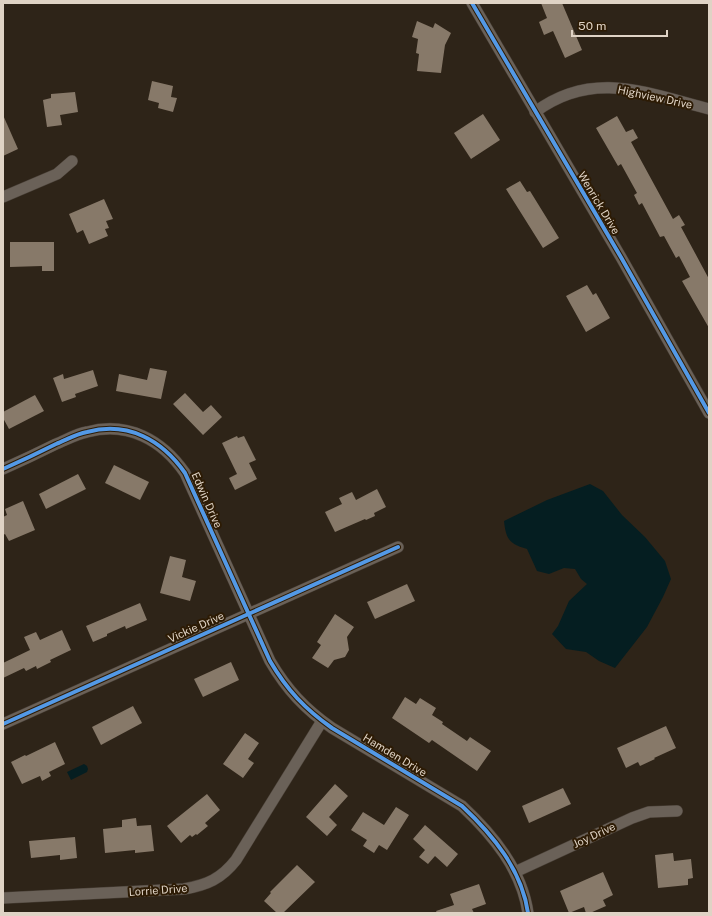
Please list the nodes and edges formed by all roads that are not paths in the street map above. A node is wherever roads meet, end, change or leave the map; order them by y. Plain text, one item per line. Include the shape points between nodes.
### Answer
1 (472, 3) edge
2 (709, 109) edge
3 (535, 112) junction
4 (72, 161) dead end
5 (3, 198) edge
6 (709, 413) edge
7 (3, 469) edge
8 (398, 547) dead end
9 (248, 614) junction
10 (322, 721) junction
11 (3, 724) edge
12 (677, 810) dead end
13 (515, 872) junction
14 (3, 898) edge
15 (528, 913) edge

1 - 3 street, Wenrick Drive
2 - 3 street, Highview Drive via 627,88 602,87 563,96
3 - 6 street, Wenrick Drive
4 - 5 street via 57,174
7 - 9 street, Edwin Drive via 88,431 128,431 146,437 175,459 185,473
8 - 9 street, Vickie Drive
9 - 10 street, Hamden Drive via 281,679 303,705
9 - 11 street, Vickie Drive
10 - 13 street, Hamden Drive via 462,806 493,837
10 - 14 street, Lorrie Drive via 236,860 217,879 203,886 184,890
12 - 13 street, Joy Drive via 649,812 632,818
13 - 15 street, Hamden Drive

